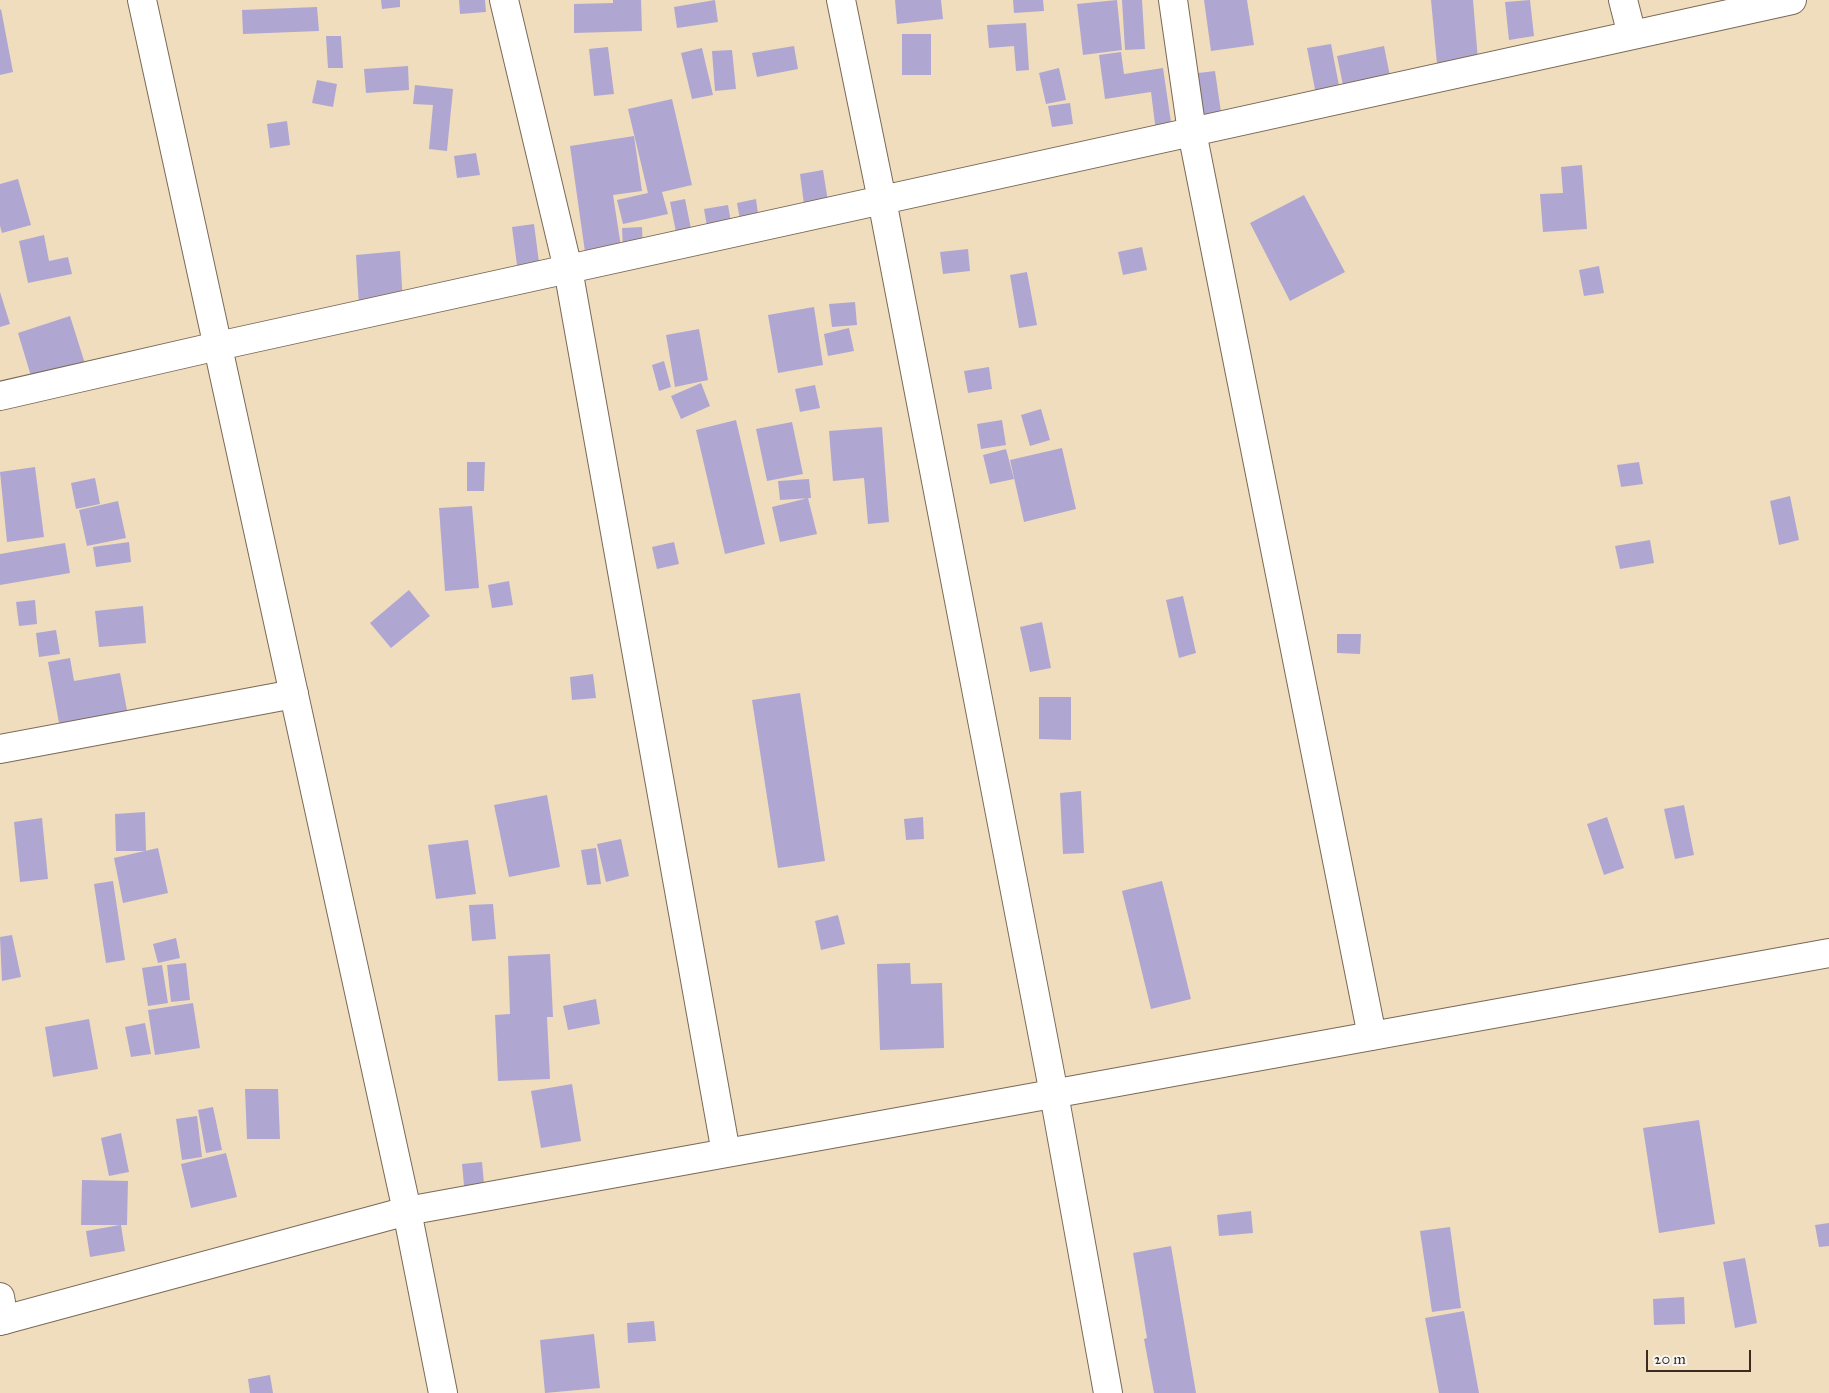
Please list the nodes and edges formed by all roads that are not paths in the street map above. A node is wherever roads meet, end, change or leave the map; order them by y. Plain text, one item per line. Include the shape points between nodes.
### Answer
1 (142, 0) edge
2 (504, 0) edge
3 (841, 0) edge
4 (1173, 0) edge
5 (1623, 0) edge
6 (1792, 0) edge
7 (1632, 35) junction
8 (1192, 132) junction
9 (882, 200) junction
10 (568, 269) junction
11 (218, 346) junction
12 (0, 396) edge
13 (294, 694) junction
14 (0, 749) edge
15 (1829, 953) edge
16 (1372, 1036) junction
17 (1054, 1094) junction
18 (726, 1153) junction
19 (407, 1210) junction
20 (1, 1313) edge
21 (443, 1393) edge
22 (1108, 1393) edge

1 - 11 street
2 - 10 street
3 - 9 street
4 - 8 street
5 - 7 street
6 - 7 street
7 - 8 street
8 - 9 street
8 - 16 street
9 - 10 street
9 - 17 street
10 - 11 street
10 - 18 street
11 - 12 street
11 - 13 street
13 - 14 street
13 - 19 street
15 - 16 street
16 - 17 street
17 - 18 street
17 - 22 street
18 - 19 street
19 - 20 street
19 - 21 street

